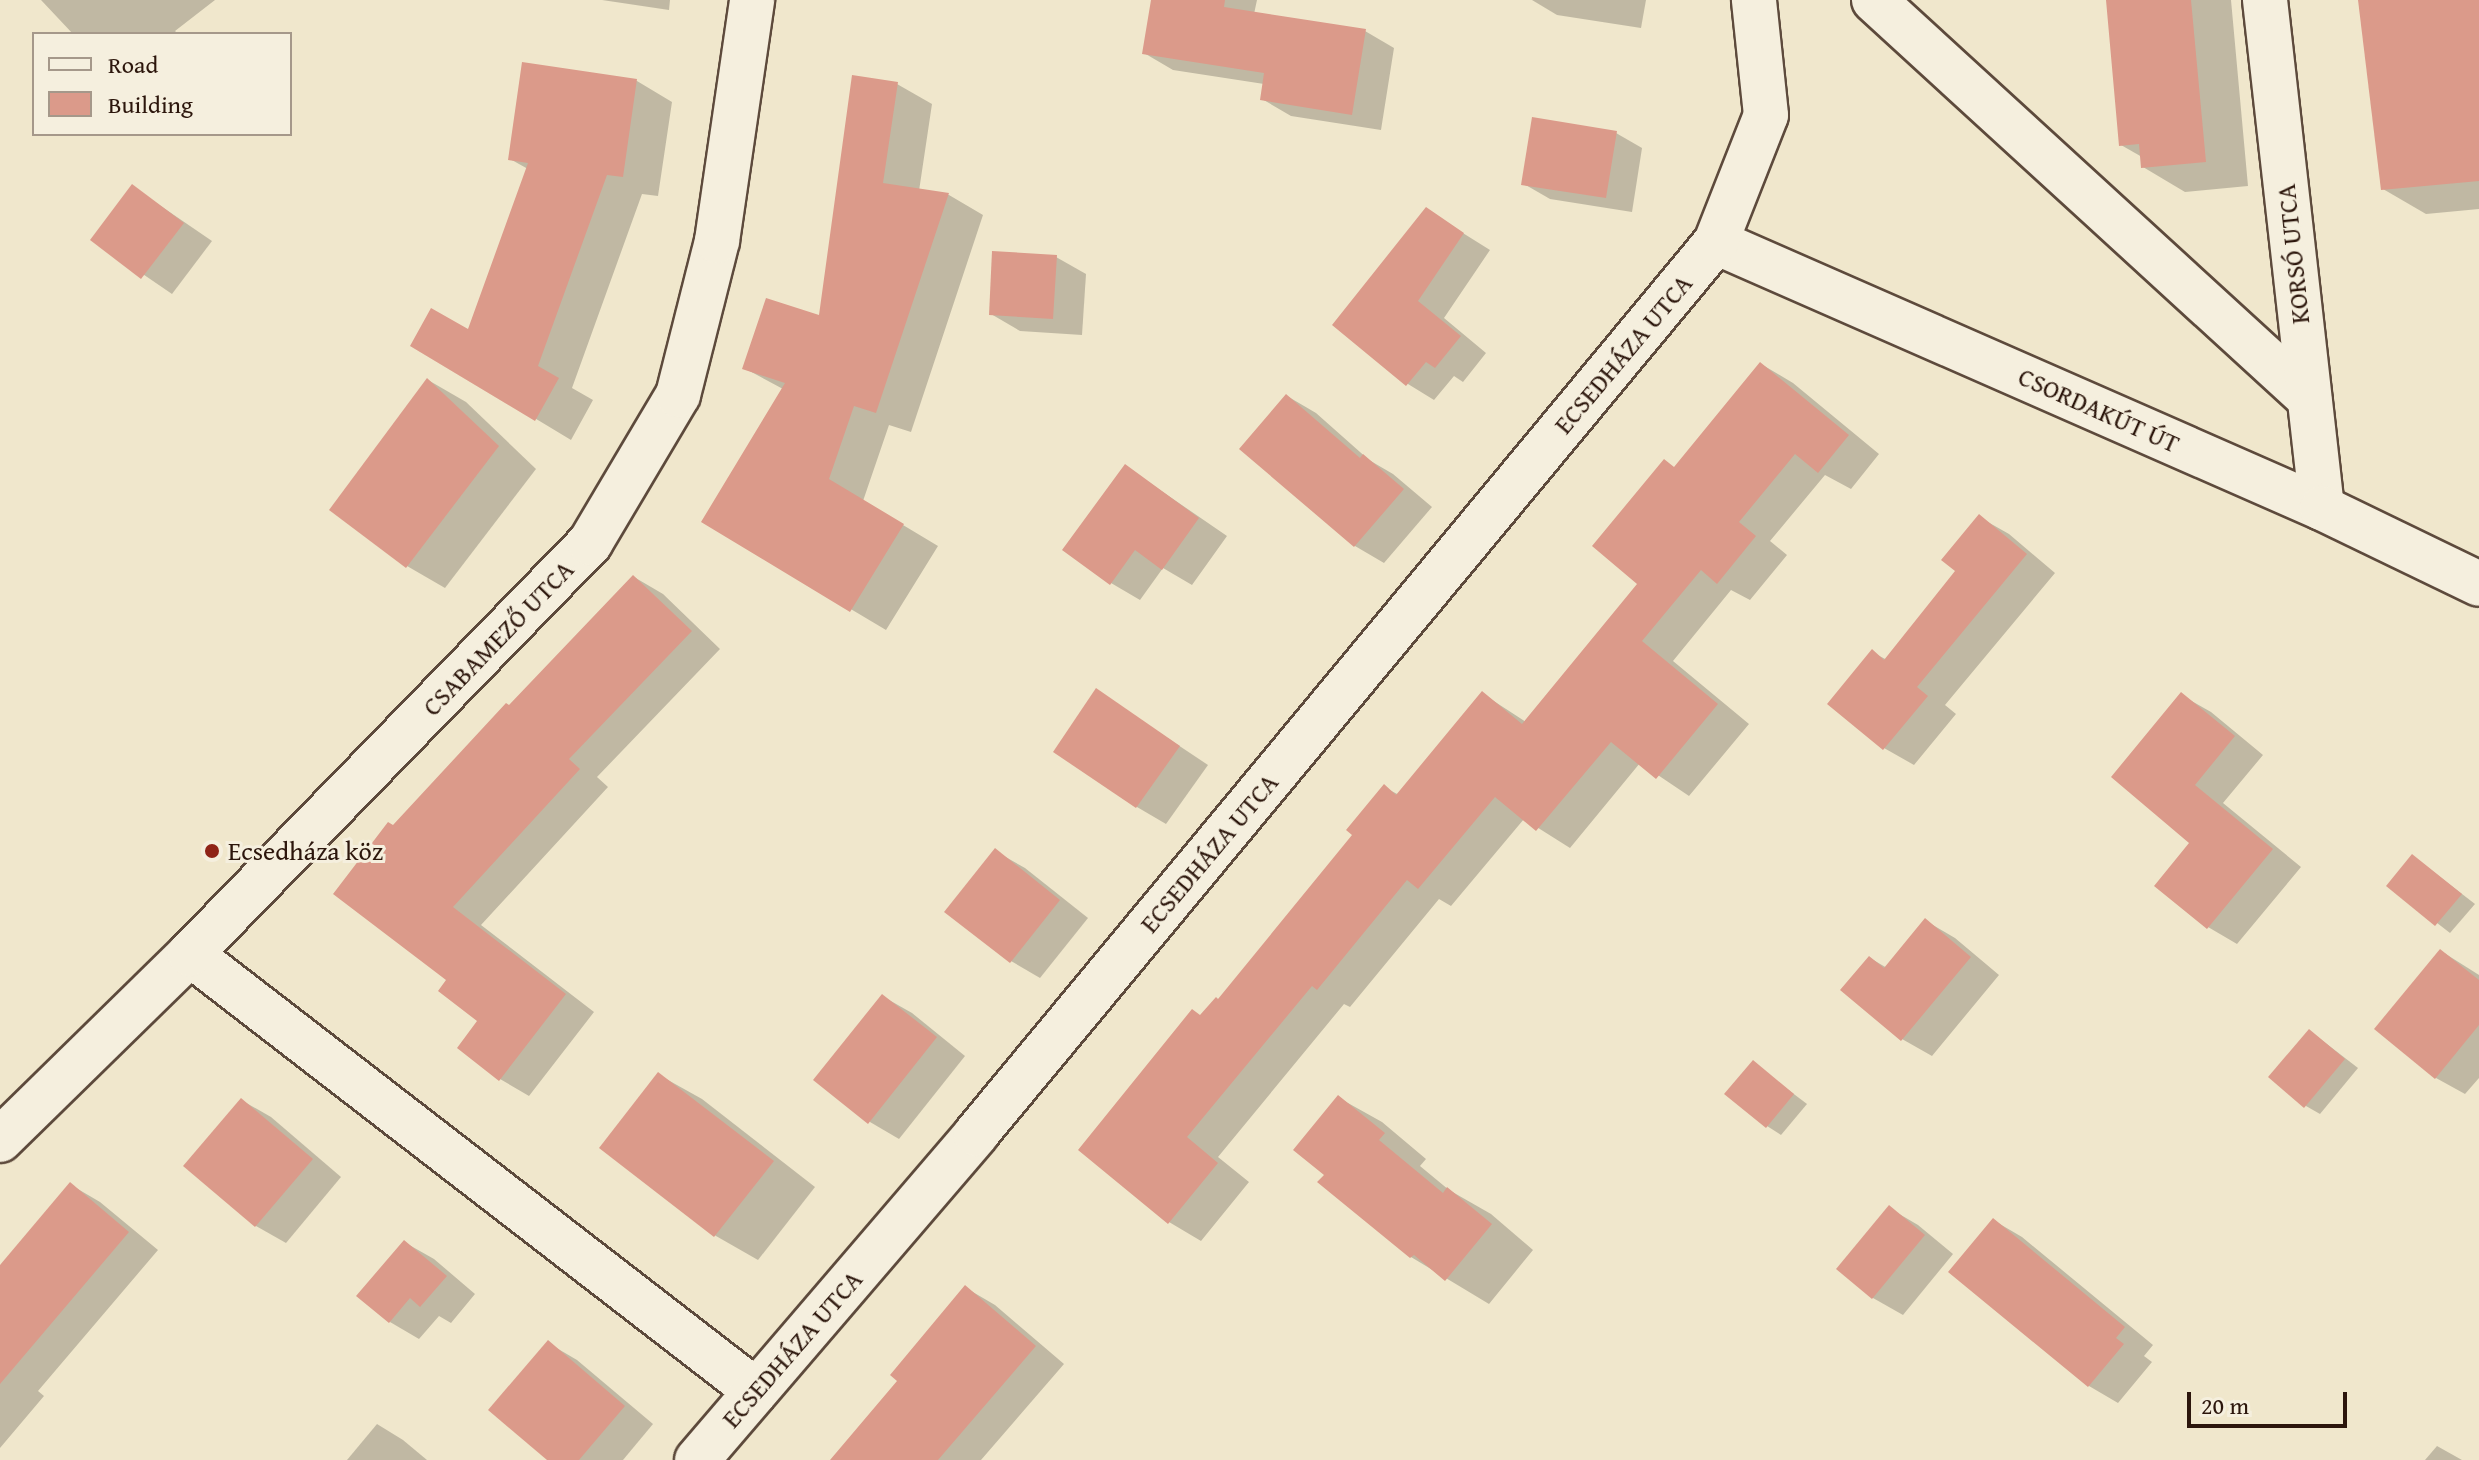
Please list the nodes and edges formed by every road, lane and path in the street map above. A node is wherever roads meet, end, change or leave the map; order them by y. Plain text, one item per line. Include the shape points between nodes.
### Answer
1 (752, 0) edge
2 (1754, 0) edge
3 (1874, 0) edge
4 (2265, 0) edge
5 (1716, 242) junction
6 (2309, 398) junction
7 (2322, 508) junction
8 (2479, 584) edge
9 (190, 954) junction
10 (0, 1140) edge
11 (756, 1391) junction
12 (697, 1460) edge

1 - 9 street, CSABAMEZŐ UTCA via 717,241 678,395 590,543
2 - 5 street, ECSEDHÁZA UTCA via 1766,115
3 - 6 street
4 - 6 street, KORSÓ UTCA
5 - 7 street, CSORDAKÚT ÚT
5 - 11 street, ECSEDHÁZA UTCA via 986,1122
6 - 7 street, KORSÓ UTCA
7 - 8 street, CSORDAKÚT ÚT
9 - 10 street, CSABAMEZŐ UTCA
9 - 11 street
11 - 12 street, ECSEDHÁZA UTCA

